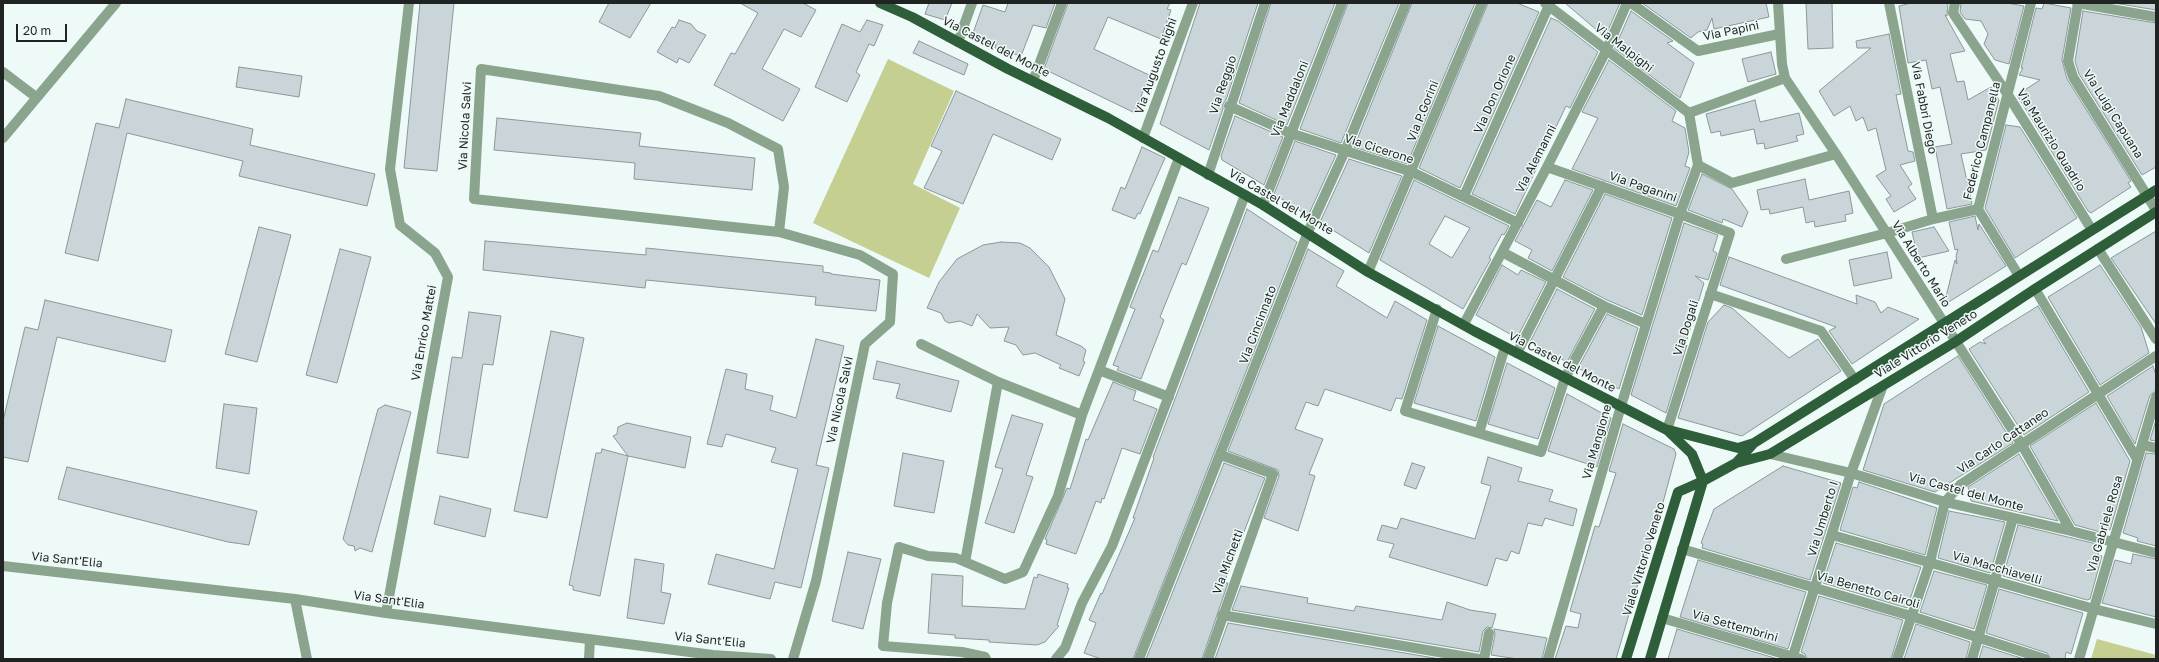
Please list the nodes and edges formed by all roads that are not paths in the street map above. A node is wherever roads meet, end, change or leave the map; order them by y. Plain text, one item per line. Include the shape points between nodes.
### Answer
1 (116, 3) edge
2 (409, 3) edge
3 (880, 3) edge
4 (972, 3) edge
5 (1062, 3) edge
6 (1193, 3) edge
7 (1265, 3) edge
8 (1342, 3) edge
9 (1406, 3) edge
10 (1482, 3) edge
11 (1627, 3) edge
12 (1631, 3) edge
13 (1778, 3) edge
14 (1889, 3) edge
15 (1955, 3) edge
16 (2031, 3) edge
17 (2078, 3) edge
18 (1548, 4) edge
19 (894, 6) edge
20 (2156, 17) edge
21 (1779, 34) junction
22 (958, 42) junction
23 (1606, 51) junction
24 (3, 72) edge
25 (1785, 78) junction
26 (1033, 81) junction
27 (2008, 95) junction
28 (36, 97) junction
29 (1229, 106) junction
30 (1689, 113) junction
31 (1290, 132) junction
32 (3, 138) edge
33 (1143, 138) junction
34 (1345, 152) junction
35 (1836, 154) junction
36 (1179, 158) junction
37 (1698, 165) junction
38 (1547, 167) junction
39 (1412, 172) junction
40 (1208, 175) junction
41 (1602, 186) junction
42 (2152, 193) edge
43 (1245, 195) junction
44 (1464, 196) junction
45 (1263, 205) junction
46 (1978, 209) junction
47 (2156, 211) edge
48 (1680, 214) junction
49 (1933, 219) junction
50 (1518, 223) junction
51 (2092, 230) junction
52 (779, 232) junction
53 (1308, 232) junction
54 (1730, 233) joint
55 (1887, 233) junction
56 (2098, 249) junction
57 (1502, 252) junction
58 (1786, 259) dead end
59 (1368, 272) junction
60 (2019, 276) junction
61 (1553, 279) junction
62 (2035, 289) junction
63 (1710, 294) junction
64 (1604, 306) junction
65 (1437, 309) junction
66 (1464, 324) junction
67 (1646, 324) junction
68 (1944, 325) junction
69 (2156, 339) edge
70 (1955, 342) junction
71 (921, 344) dead end
72 (1505, 347) junction
73 (1517, 353) junction
74 (2156, 356) edge
75 (1099, 370) junction
76 (1565, 378) junction
77 (1855, 380) junction
78 (998, 382) junction
79 (1882, 388) junction
80 (2097, 393) junction
81 (1169, 397) junction
82 (2156, 399) edge
83 (1621, 406) junction
84 (1082, 415) junction
85 (1667, 430) junction
86 (1479, 433) junction
87 (1754, 443) junction
88 (2022, 445) junction
89 (2142, 445) junction
90 (2156, 448) edge
91 (1770, 454) junction
92 (1221, 455) junction
93 (2138, 459) junction
94 (1736, 463) junction
95 (1851, 473) junction
96 (1703, 481) junction
97 (1945, 502) junction
98 (2013, 518) junction
99 (2071, 531) junction
100 (1832, 535) junction
101 (2112, 543) junction
102 (1682, 549) junction
103 (2156, 554) edge
104 (965, 562) junction
105 (1930, 562) junction
106 (3, 566) edge
107 (1996, 581) junction
108 (1815, 588) junction
109 (295, 599) junction
110 (2094, 609) junction
111 (386, 613) junction
112 (1222, 614) junction
113 (1911, 616) junction
114 (1662, 618) junction
115 (2156, 624) edge
116 (1489, 633) dead end
117 (1979, 637) junction
118 (590, 639) junction
119 (713, 657) edge
120 (1795, 658) edge
121 (307, 659) edge
122 (589, 659) edge
123 (771, 659) edge
124 (793, 659) edge
125 (986, 659) edge
126 (1056, 659) edge
127 (1139, 659) edge
128 (1208, 659) edge
129 (1479, 659) edge
130 (1484, 659) edge
131 (1548, 659) edge
132 (1626, 659) edge
133 (1650, 659) edge
134 (1897, 659) edge
135 (1972, 659) edge
136 (2046, 659) edge
137 (2079, 659) edge

1 - 28 street
2 - 111 street, Via Enrico Mattei via 390,169 400,224 435,253 448,277
3 - 19 main road, Via Castel del Monte
4 - 22 street
5 - 26 street
6 - 33 street, Via Augusto Righi
7 - 29 street, Via Reggio
8 - 31 street, Via Maddaloni
9 - 34 street, Via Cincinnato
10 - 39 street, Via P.Gorini
11 - 23 street, Via Alemanni
12 - 21 street, Via Papini via 1698,51
13 - 21 street, Via Alberto Mario
14 - 49 street, Via Fabbri Diego
15 - 27 street, Via Maurizio Quadrio via 1953,13
16 - 27 street, Federico Campanella
17 - 20 street
17 - 42 street, Via Luigi Capuana via 2068,61 2074,77
18 - 23 street, Via Malpighi
18 - 44 street, Via Don Orione
19 - 22 main road, Via Castel del Monte
21 - 25 street, Via Alberto Mario
22 - 26 main road, Via Castel del Monte
23 - 30 street, Via Malpighi
23 - 38 street, Via Alemanni
24 - 28 street
25 - 30 street
25 - 35 street, Via Alberto Mario
26 - 33 main road, Via Castel del Monte
27 - 46 street, Federico Campanella
27 - 51 street, Via Maurizio Quadrio
28 - 32 street
29 - 31 street, Via Cicerone
29 - 40 street, Via Reggio
30 - 37 street
31 - 34 street, Via Cicerone
31 - 45 street, Via Maddaloni
33 - 36 main road, Via Castel del Monte
34 - 39 street, Via Cicerone
34 - 53 street, Via Cincinnato
35 - 37 street via 1732,183
35 - 55 street, Via Alberto Mario
36 - 40 main road, Via Castel del Monte
36 - 75 street
37 - 48 street, Via Mangione
38 - 41 street, Via Paganini
38 - 50 street, Via Alemanni
39 - 44 street, Via Cicerone
39 - 59 street, Via P.Gorini
40 - 43 main road, Via Castel del Monte
41 - 48 street, Via Paganini
41 - 61 street
42 - 47 street, Via Luigi Capuana
42 - 51 main road, Viale Vittorio Veneto
43 - 45 main road, Via Castel del Monte
43 - 81 street
44 - 50 street, Via Cicerone
45 - 53 main road, Via Castel del Monte
46 - 49 street
46 - 60 street, Federico Campanella
47 - 56 main road, Viale Vittorio Veneto
48 - 54 street, Via Paganini
48 - 67 street, Via Mangione
49 - 55 street
50 - 57 street, Via Alemanni
51 - 60 main road, Viale Vittorio Veneto
52 - 52 street, Via Nicola Salvi via 474,199 481,68 659,96 728,123 778,149 784,187
52 - 124 street, Via Nicola Salvi via 860,255 893,274 890,322 865,344 816,581
53 - 59 main road, Via Castel del Monte
53 - 92 street, Via Cincinnato
54 - 63 street, Via Dogali
55 - 58 street
55 - 68 street, Via Alberto Mario
56 - 62 main road, Viale Vittorio Veneto
56 - 69 street
57 - 61 street
57 - 66 street, Via Alemanni
59 - 65 main road, Via Castel del Monte
60 - 68 main road, Viale Vittorio Veneto
61 - 64 street
61 - 73 street
62 - 70 main road, Viale Vittorio Veneto
62 - 80 street
63 - 77 street via 1822,331
63 - 85 street, Via Dogali
64 - 67 street
64 - 76 street
65 - 66 main road, Via Castel del Monte
65 - 86 street via 1405,411
66 - 72 main road, Via Castel del Monte
67 - 83 street, Via Mangione
68 - 70 street, Via Alberto Mario
68 - 77 main road, Viale Vittorio Veneto
70 - 79 main road, Viale Vittorio Veneto
70 - 88 street, Via Alberto Mario
71 - 78 street
72 - 73 main road, Via Castel del Monte
72 - 86 street
73 - 76 main road, Via Castel del Monte
74 - 80 street, Via Carlo Cattaneo
75 - 81 street
75 - 84 street
76 - 83 main road, Via Castel del Monte
76 - 86 street via 1541,452
77 - 87 main road, Viale Vittorio Veneto
78 - 84 street
78 - 104 street
79 - 91 main road, Viale Vittorio Veneto
79 - 95 street, Via Umberto I
80 - 88 street, Via Carlo Cattaneo
80 - 93 street
81 - 126 street via 1112,546 1082,603 1065,648
82 - 89 street, Via Gabriele Rosa
83 - 85 main road, Via Castel del Monte
83 - 131 street, Via Mangione
84 - 104 street via 1058,496 1023,572 1005,579
85 - 87 main road, Via Castel del Monte via 1738,448
85 - 96 main road, Via Castel del Monte via 1692,454
87 - 94 main road
88 - 97 street, Via Carlo Cattaneo via 1960,485
88 - 99 street, Via Alberto Mario
89 - 90 street
89 - 93 street, Via Gabriele Rosa
91 - 94 main road, Viale Vittorio Veneto
91 - 95 street, Via Castel del Monte
92 - 112 street, Via Michetti via 1273,474
92 - 127 street, Via Cincinnato
93 - 101 street, Via Gabriele Rosa
94 - 96 main road, Viale Vittorio Veneto
95 - 97 street, Via Castel del Monte
95 - 100 street, Via Umberto I
96 - 102 main road
96 - 132 main road, Viale Vittorio Veneto via 1678,492
97 - 98 street, Via Castel del Monte
97 - 105 street, Via Carlo Cattaneo
98 - 99 street, Via Castel del Monte
98 - 107 street
99 - 101 street, Via Castel del Monte
100 - 105 street, Via Macchiavelli
100 - 108 street, Via Umberto I
101 - 103 street, Via Castel del Monte
101 - 110 street, Via Gabriele Rosa
102 - 108 street, Via Benetto Cairoli
102 - 114 main road
104 - 125 street via 956,558 928,556 899,547 887,603 883,646 962,652
105 - 107 street, Via Macchiavelli
105 - 113 street, Via Carlo Cattaneo
106 - 109 street, Via Sant'Elia
107 - 110 street, Via Macchiavelli
107 - 117 street
108 - 113 street, Via Benetto Cairoli
108 - 120 street, Via Umberto I
109 - 111 street, Via Sant'Elia
109 - 121 street
110 - 115 street, Via Macchiavelli
110 - 137 street, Via Gabriele Rosa
111 - 118 street, Via Sant'Elia
112 - 128 street, Via Michetti
112 - 129 street
113 - 117 street, Via Benetto Cairoli
113 - 134 street, Via Carlo Cattaneo
114 - 120 street, Via Settembrini
114 - 133 main road
116 - 130 street
117 - 135 street
117 - 136 street, Via Benetto Cairoli
118 - 119 street, Via Sant'Elia
118 - 122 street
119 - 123 street, Via Sant'Elia

